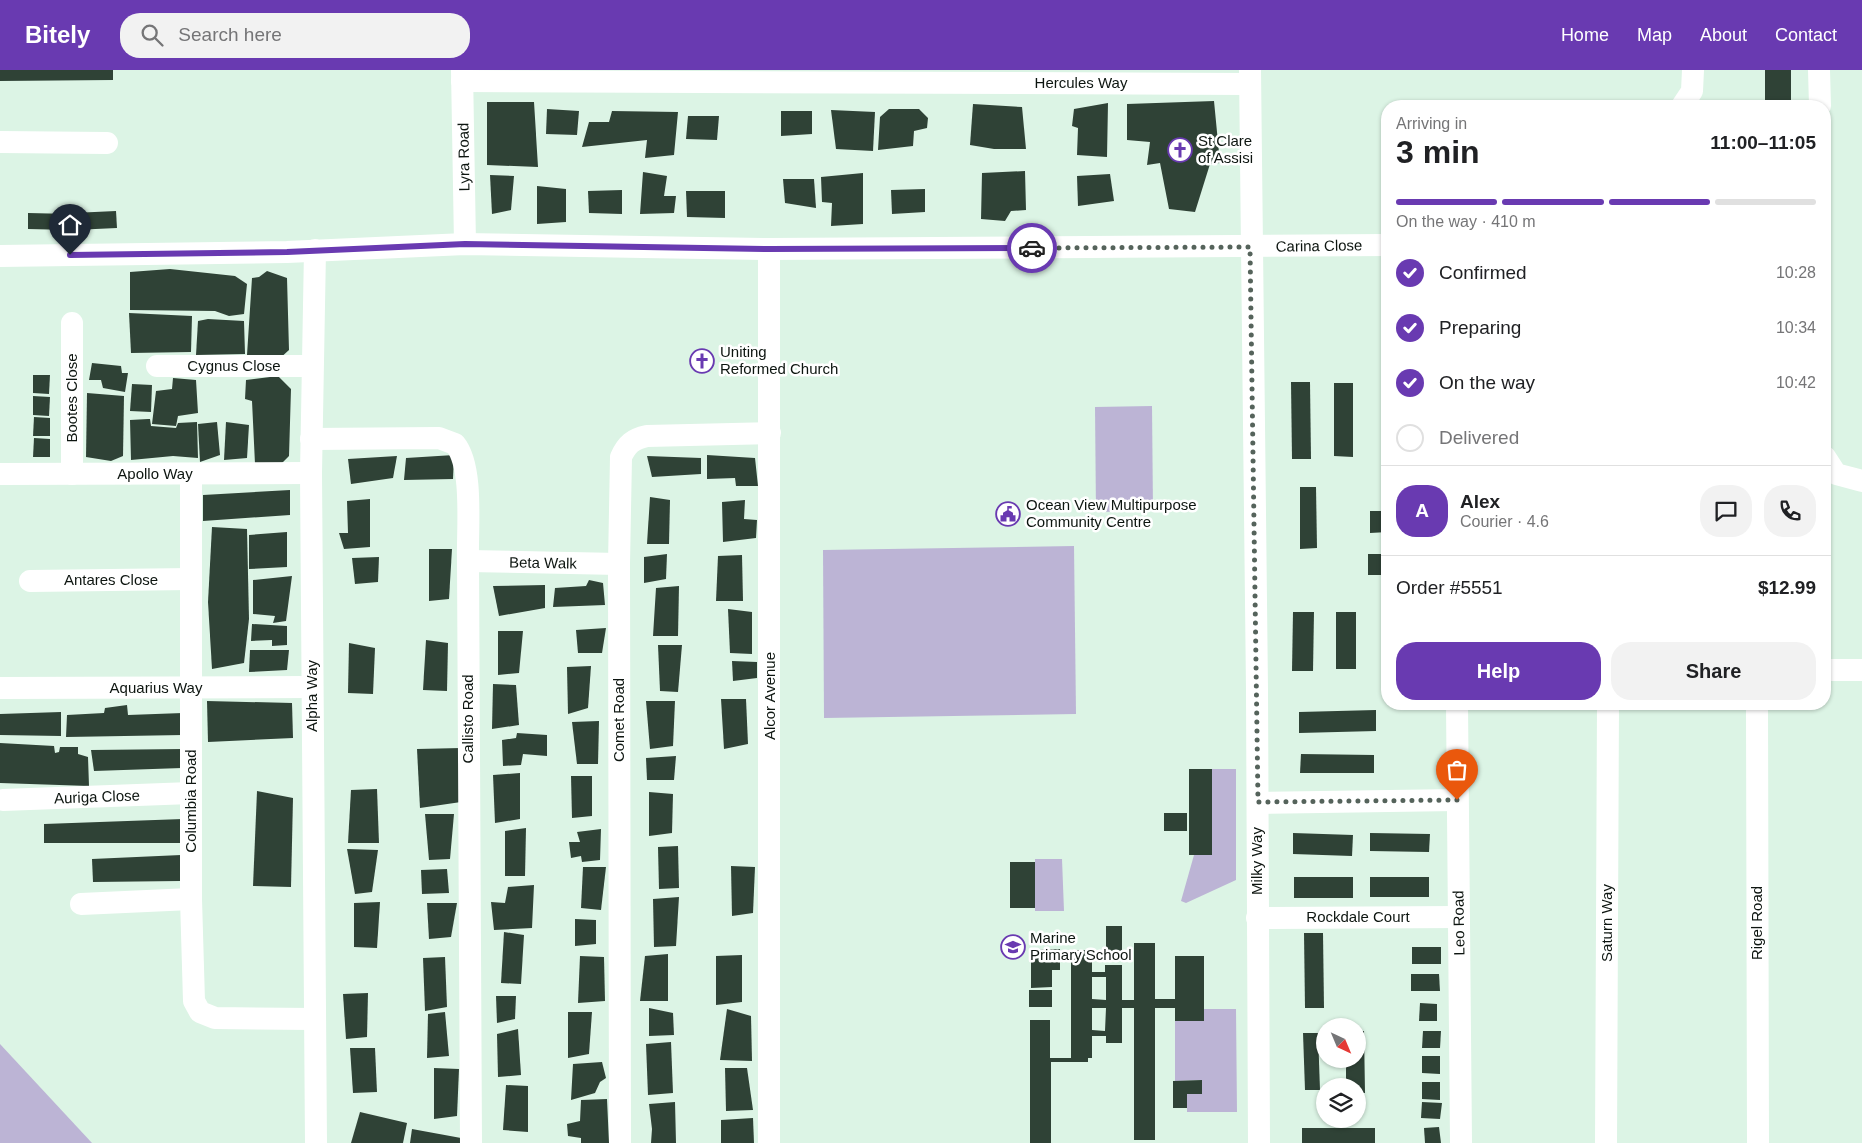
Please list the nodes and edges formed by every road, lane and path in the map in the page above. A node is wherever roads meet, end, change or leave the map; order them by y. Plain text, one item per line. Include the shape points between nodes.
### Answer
1 (1693, 70) edge
2 (1820, 70) edge
3 (462, 75) edge
4 (1250, 77) edge
5 (1686, 100) edge
6 (1820, 100) edge
7 (0, 142) edge
8 (107, 143) dead end
9 (465, 244) junction
10 (1381, 245) edge
11 (1250, 247) junction
12 (769, 249) junction
13 (315, 250) junction
14 (0, 256) edge
15 (72, 323) dead end
16 (157, 366) dead end
17 (312, 366) junction
18 (770, 433) junction
19 (311, 439) junction
20 (1831, 466) edge
21 (311, 473) junction
22 (0, 474) edge
23 (72, 474) junction
24 (191, 474) junction
25 (1862, 481) edge
26 (468, 561) junction
27 (619, 564) junction
28 (191, 579) junction
29 (30, 581) dead end
30 (1831, 670) edge
31 (1862, 670) edge
32 (0, 688) edge
33 (192, 688) junction
34 (312, 688) junction
35 (1457, 710) edge
36 (1608, 710) edge
37 (1757, 710) edge
38 (191, 794) junction
39 (3, 800) dead end
40 (1457, 800) junction
41 (1258, 802) junction
42 (191, 899) junction
43 (81, 904) dead end
44 (1459, 917) junction
45 (1257, 918) junction
46 (314, 1019) junction
47 (316, 1143) edge
48 (471, 1143) edge
49 (620, 1143) edge
50 (769, 1143) edge
51 (1259, 1143) edge
52 (1461, 1143) edge
53 (1606, 1143) edge
54 (1758, 1143) edge

1 - 5 street via 1692,91
2 - 6 street
3 - 4 street, Hercules Way
3 - 9 street, Lyra Road
4 - 11 street, Milky Way
7 - 8 street
9 - 12 street, Carina Close
9 - 13 street, Carina Close
10 - 11 street, Carina Close
11 - 12 street, Carina Close
11 - 41 street, Milky Way
12 - 18 street, Alcor Avenue
13 - 14 street, Carina Close
13 - 17 street, Alpha Way
15 - 23 street, Bootes Close
16 - 17 street, Cygnus Close
17 - 19 street, Alpha Way
18 - 27 street, Comet Road via 664,434 636,438 629,443 622,457
18 - 50 street, Alcor Avenue
19 - 21 street, Alpha Way
19 - 26 street, Callisto Road via 439,438 455,444 466,466
20 - 25 street
21 - 24 street, Apollo Way
21 - 34 street, Alpha Way
22 - 23 street, Apollo Way
23 - 24 street, Apollo Way
24 - 28 street, Columbia Road
26 - 27 street, Beta Walk
26 - 48 street, Callisto Road
27 - 49 street, Comet Road
28 - 29 street, Antares Close
28 - 33 street, Columbia Road
30 - 31 street
32 - 33 street, Aquarius Way
33 - 34 street, Aquarius Way
33 - 38 street, Columbia Road
34 - 46 street, Alpha Way
35 - 40 street, Leo Road
36 - 53 street, Saturn Way
37 - 54 street, Rigel Road
38 - 39 street, Auriga Close
38 - 42 street, Columbia Road
40 - 41 street
40 - 44 street, Leo Road
41 - 45 street, Milky Way
42 - 43 street
42 - 46 street, Columbia Road via 194,1001 200,1012 215,1018
44 - 45 street, Rockdale Court
44 - 52 street, Leo Road
45 - 51 street, Milky Way
46 - 47 street, Alpha Way

